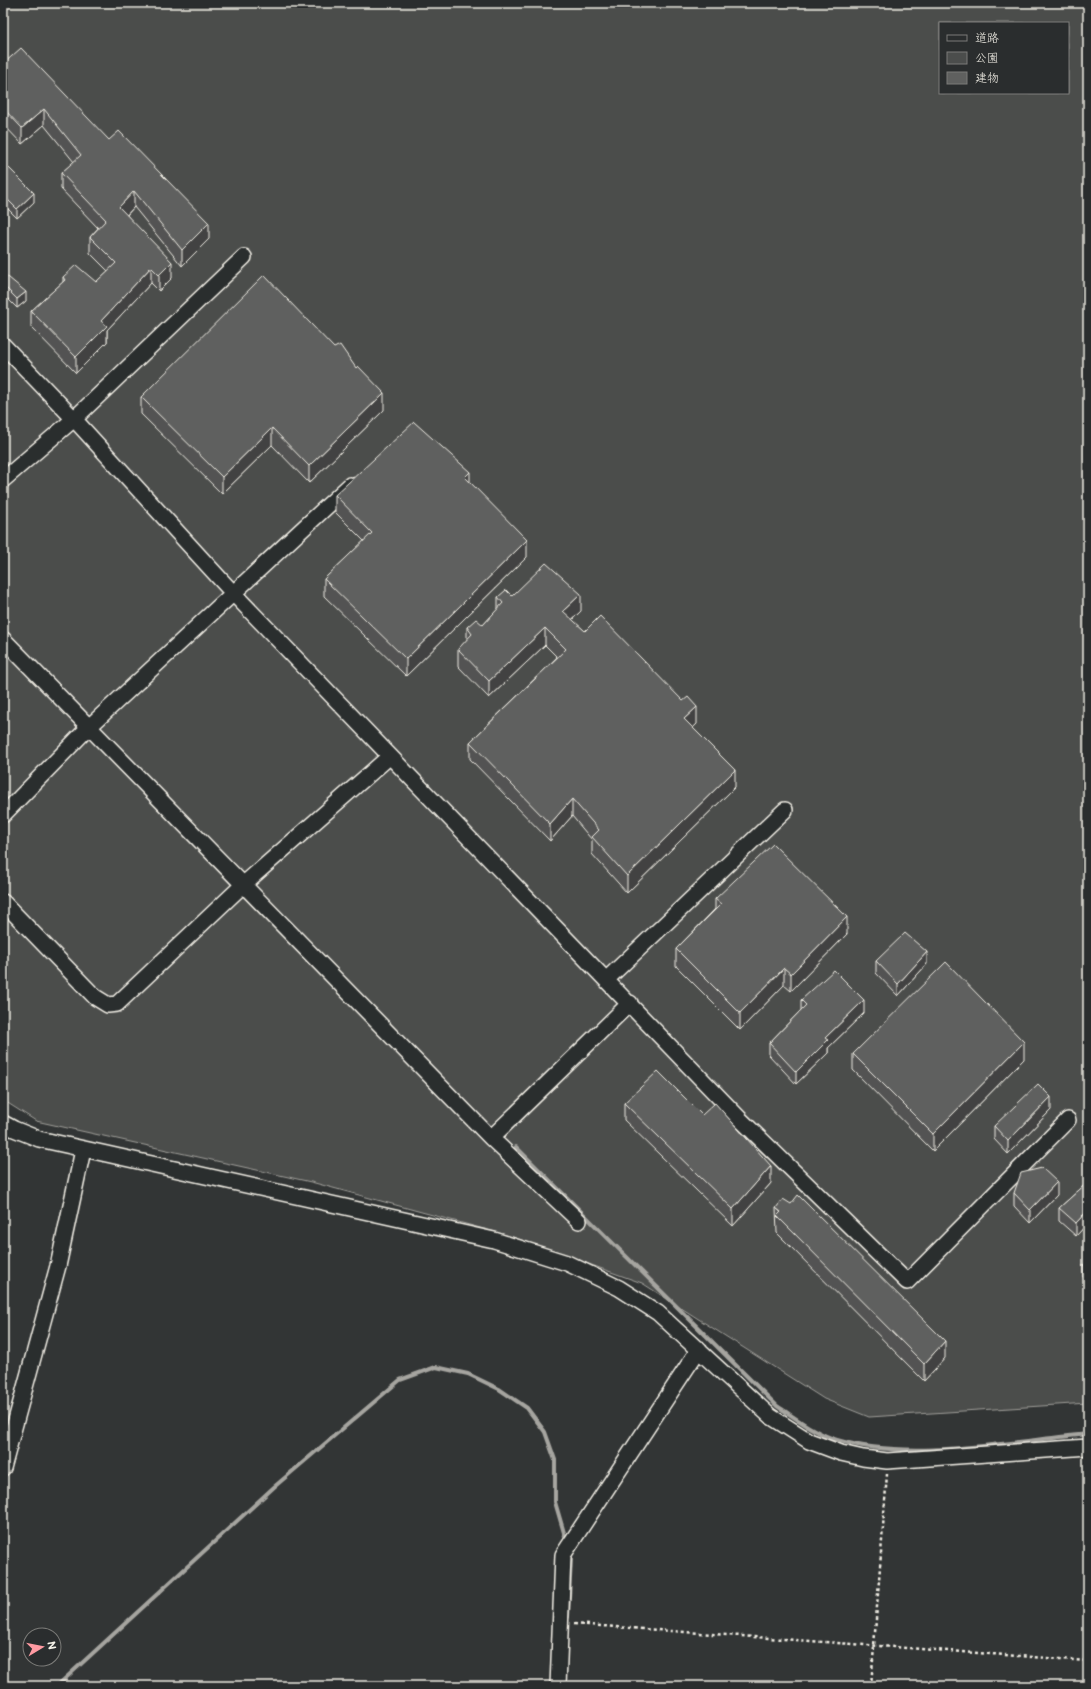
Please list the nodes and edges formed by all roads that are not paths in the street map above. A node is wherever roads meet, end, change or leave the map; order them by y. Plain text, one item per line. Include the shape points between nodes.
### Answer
1 (244, 257) dead end
2 (3, 345) edge
3 (74, 419) junction
4 (362, 474) edge
5 (3, 480) edge
6 (233, 593) junction
7 (3, 639) edge
8 (89, 727) junction
9 (390, 756) junction
10 (785, 810) dead end
11 (3, 815) edge
12 (244, 884) junction
13 (3, 902) edge
14 (606, 980) junction
15 (630, 1003) junction
16 (1068, 1120) dead end
17 (3, 1123) edge
18 (491, 1138) junction
19 (84, 1150) junction
20 (579, 1221) dead end
21 (699, 1349) junction
22 (1088, 1447) edge
23 (3, 1468) edge
24 (558, 1686) edge

1 - 3 street
2 - 3 street
3 - 5 street
3 - 6 street
4 - 6 street
6 - 8 street
6 - 9 street
7 - 8 street
8 - 11 street
8 - 12 street
9 - 12 street
9 - 14 street
10 - 14 street
12 - 13 street via 117,1004 108,1005 95,997
12 - 18 street
14 - 15 street
15 - 16 street via 740,1119 907,1282
15 - 18 street
17 - 19 street via 39,1139
18 - 20 street
19 - 21 street via 494,1240 567,1263 619,1288 658,1313
19 - 23 street via 58,1266
21 - 22 street via 770,1416 810,1441 841,1453 887,1461
21 - 24 street via 564,1555

